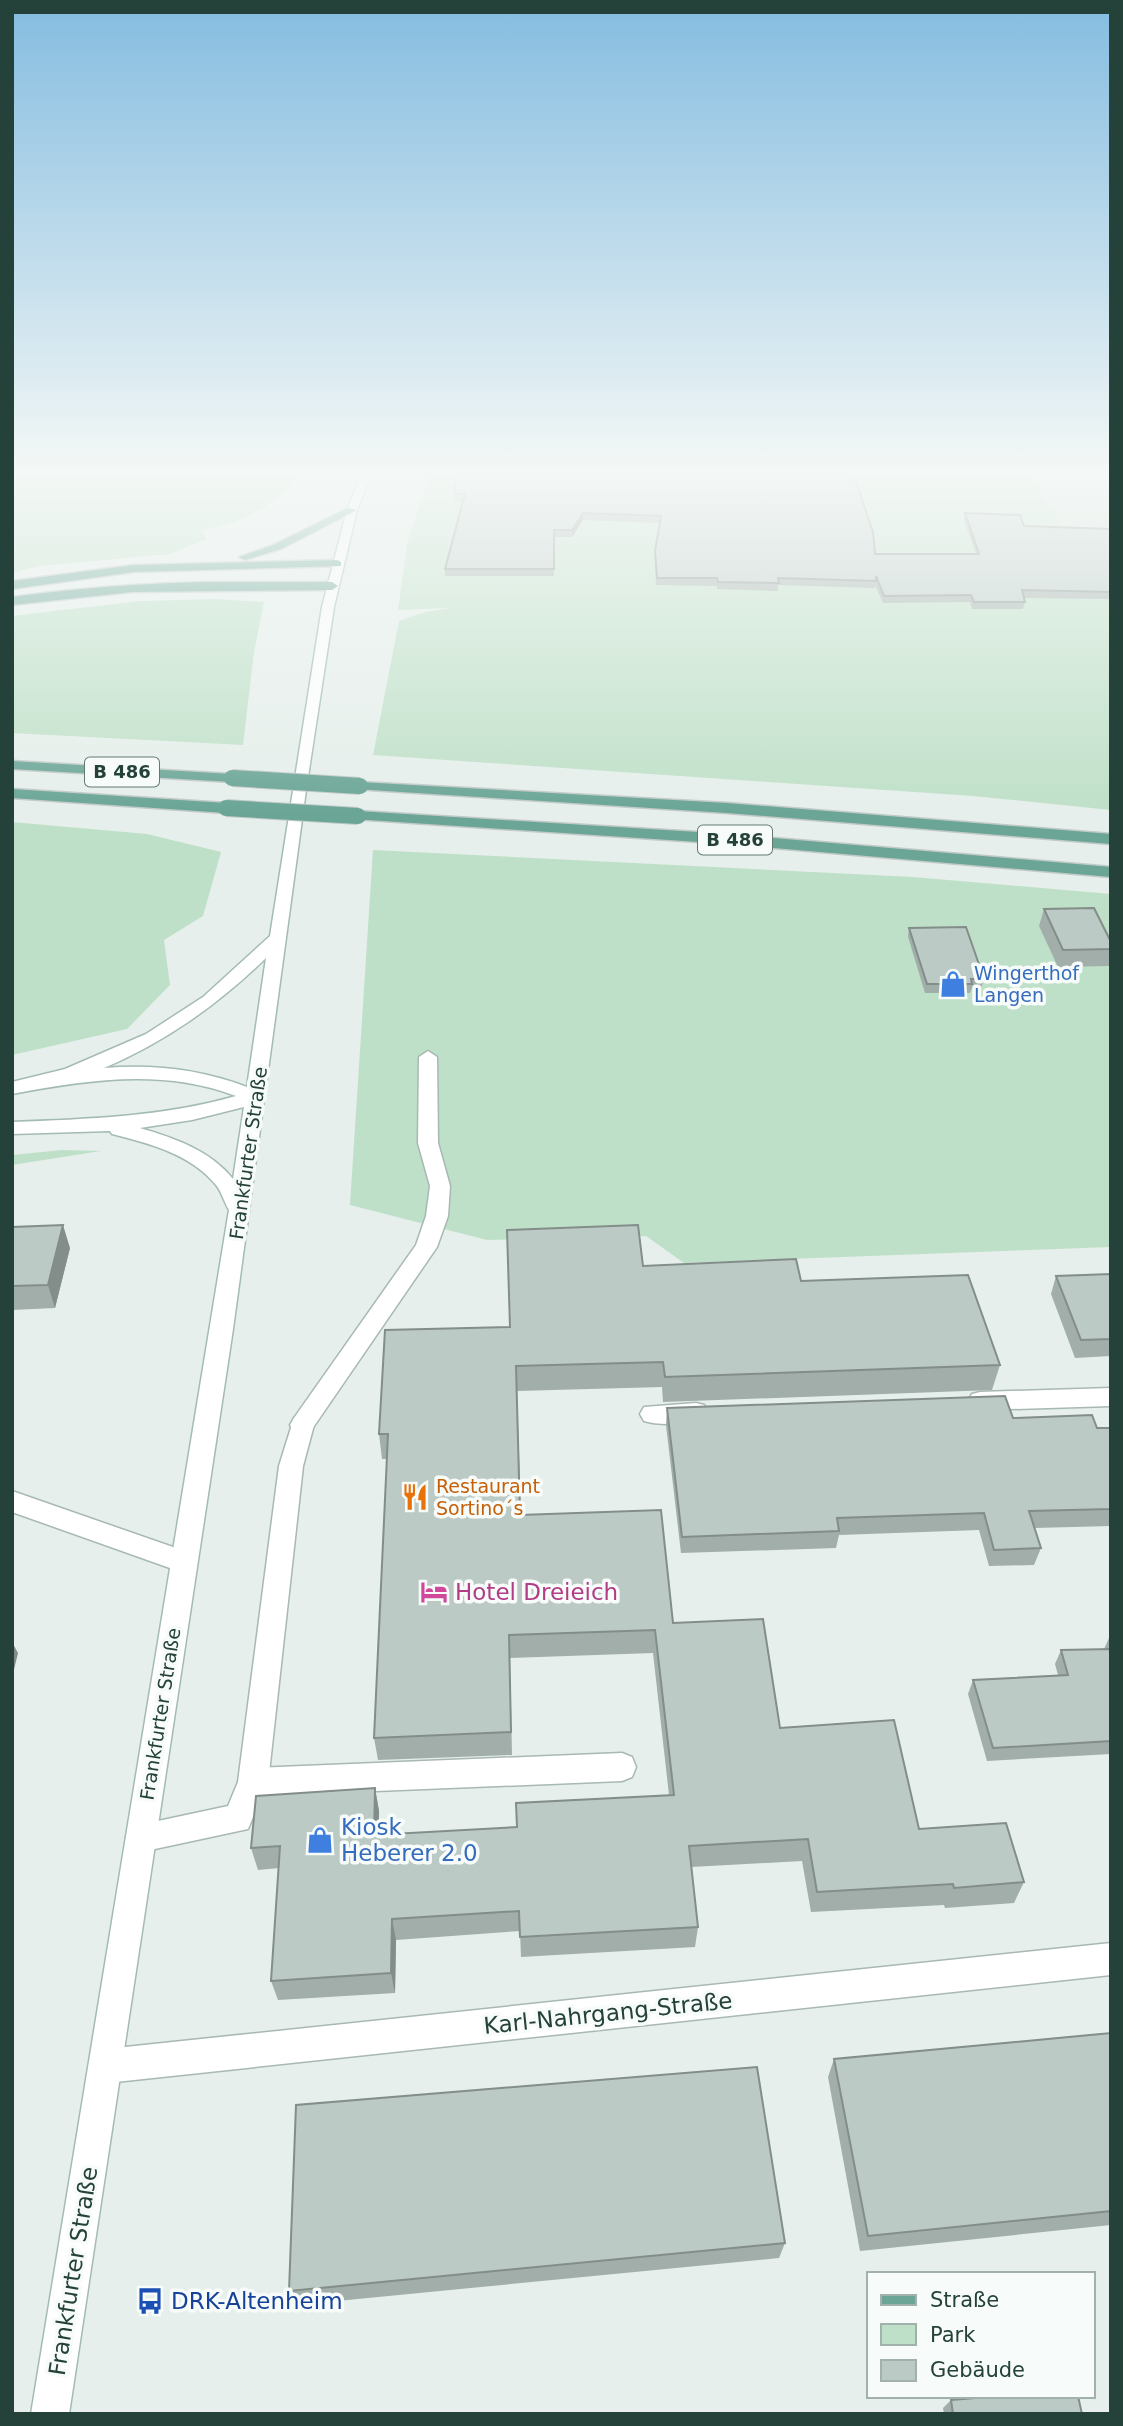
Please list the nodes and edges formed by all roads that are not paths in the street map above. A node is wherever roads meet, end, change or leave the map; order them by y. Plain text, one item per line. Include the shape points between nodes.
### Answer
1 (171, 586) edge
2 (332, 586) edge
3 (12, 601) edge
4 (12, 765) edge
5 (12, 793) edge
6 (1111, 839) edge
7 (1111, 872) edge
8 (280, 936) junction
9 (428, 1058) dead end
10 (51, 1081) junction
11 (12, 1088) edge
12 (256, 1097) junction
13 (85, 1125) junction
14 (12, 1128) edge
15 (239, 1210) junction
16 (1111, 1396) edge
17 (960, 1402) edge
18 (715, 1411) edge
19 (652, 1413) dead end
20 (12, 1501) edge
21 (184, 1562) junction
22 (622, 1767) dead end
23 (253, 1782) junction
24 (141, 1837) junction
25 (1111, 1959) edge
26 (106, 2066) junction
27 (50, 2414) edge

1 - 3 main road via 111,588
2 - 8 main road, Frankfurter Straße
4 - 6 main road, B 486, bridge via 755,810
5 - 7 main road, B 486, bridge via 714,838
8 - 10 main road via 209,1001 174,1026 105,1062
8 - 12 main road, Frankfurter Straße
9 - 23 main road via 428,1143 440,1186 437,1216 426,1247 302,1425 291,1466
10 - 11 main road
10 - 12 main road via 171,1073 203,1078
12 - 13 main road via 192,1114
12 - 15 main road, Frankfurter Straße
13 - 14 main road
13 - 15 main road via 144,1135 204,1163 224,1181
15 - 21 main road, Frankfurter Straße
16 - 17 main road
18 - 19 main road
20 - 21 main road
21 - 24 main road, Frankfurter Straße
22 - 23 main road
23 - 24 main road via 238,1819
24 - 26 main road, Frankfurter Straße
25 - 26 main road, Karl-Nahrgang-Straße
26 - 27 main road, Frankfurter Straße

